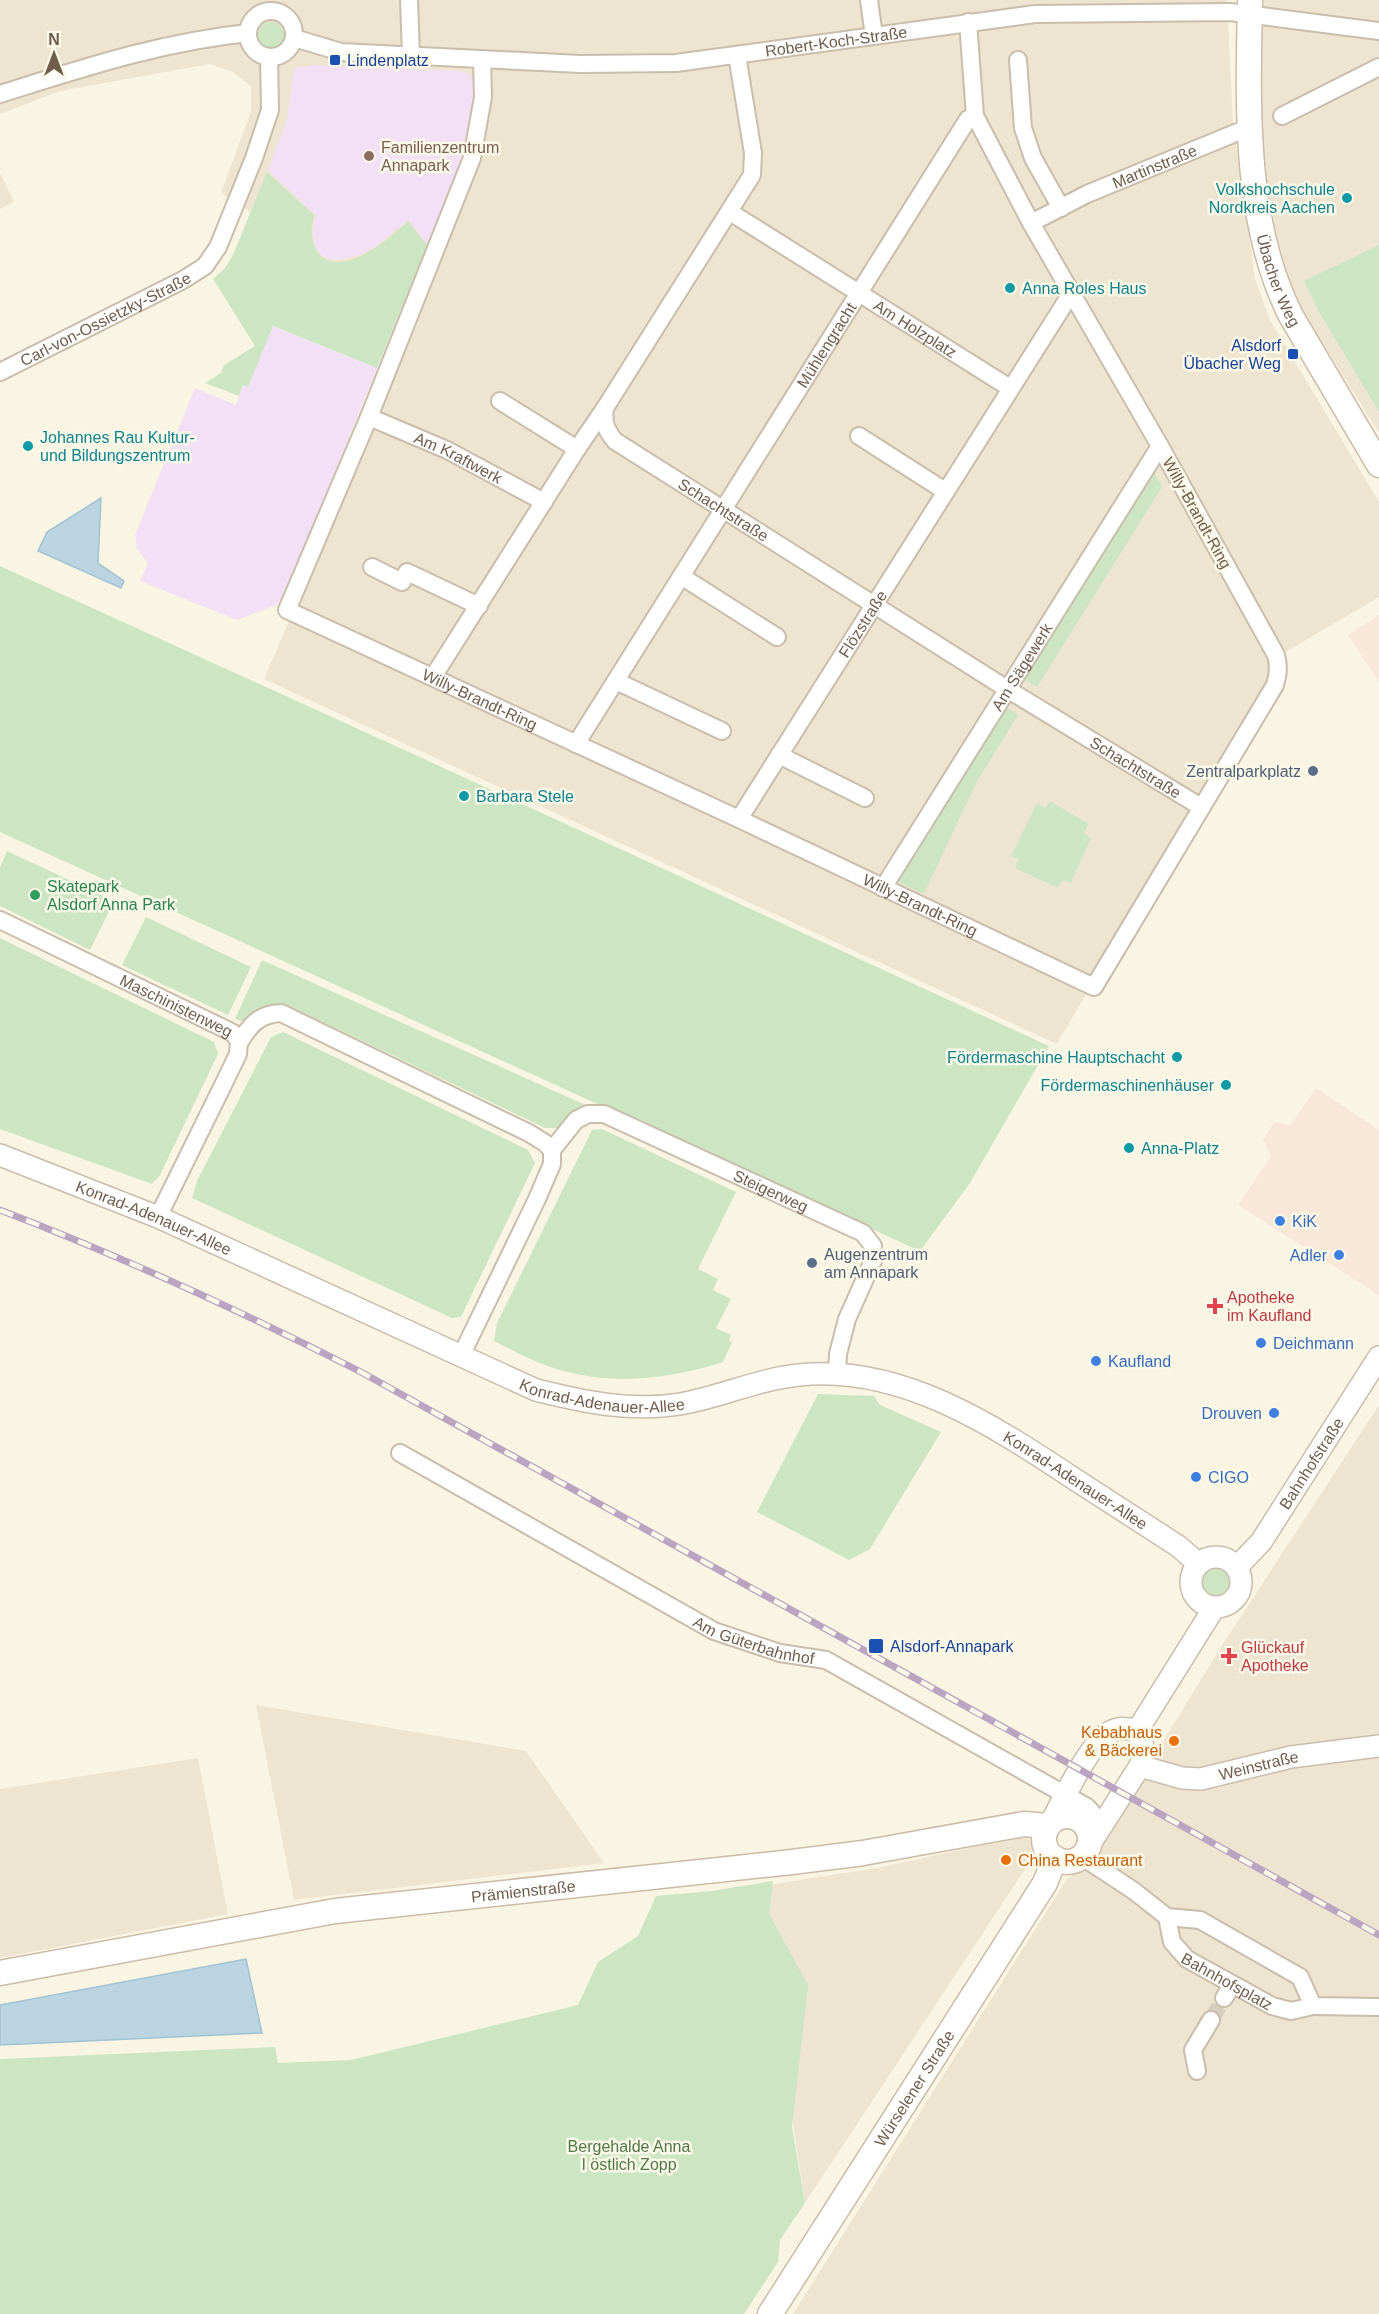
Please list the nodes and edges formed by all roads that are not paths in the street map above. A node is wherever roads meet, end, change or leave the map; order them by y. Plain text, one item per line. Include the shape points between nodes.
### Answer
1 (409, 0) edge
2 (869, 0) edge
3 (280, 6) edge
4 (1250, 7) edge
5 (968, 22) junction
6 (1379, 31) edge
7 (248, 33) junction
8 (874, 36) junction
9 (294, 38) junction
10 (411, 55) junction
11 (737, 55) junction
12 (269, 57) junction
13 (482, 59) junction
14 (1018, 60) dead end
15 (1379, 67) edge
16 (0, 94) edge
17 (975, 116) junction
18 (1282, 116) dead end
19 (1250, 127) junction
20 (1060, 208) junction
21 (730, 212) junction
22 (1031, 223) junction
23 (1072, 292) junction
24 (859, 293) junction
25 (0, 372) edge
26 (1010, 388) junction
27 (500, 402) dead end
28 (605, 408) junction
29 (369, 417) junction
30 (859, 436) dead end
31 (1160, 446) junction
32 (577, 449) junction
33 (1379, 465) edge
34 (945, 491) junction
35 (544, 502) junction
36 (725, 508) junction
37 (372, 567) dead end
38 (681, 576) junction
39 (874, 603) junction
40 (479, 606) junction
41 (777, 637) dead end
42 (433, 677) junction
43 (616, 681) junction
44 (1007, 689) junction
45 (722, 731) dead end
46 (576, 744) junction
47 (779, 755) junction
48 (865, 798) dead end
49 (1201, 807) junction
50 (740, 819) junction
51 (883, 888) junction
52 (0, 920) edge
53 (239, 1042) junction
54 (552, 1150) junction
55 (0, 1155) edge
56 (158, 1217) junction
57 (461, 1356) junction
58 (1379, 1357) edge
59 (837, 1374) junction
60 (400, 1453) dead end
61 (1199, 1564) junction
62 (1237, 1567) junction
63 (1214, 1608) junction
64 (1137, 1731) junction
65 (1379, 1746) edge
66 (1140, 1766) junction
67 (1066, 1794) junction
68 (1049, 1824) junction
69 (1089, 1845) junction
70 (1055, 1858) junction
71 (1167, 1917) junction
72 (0, 1973) edge
73 (1313, 2006) junction
74 (1379, 2007) edge
75 (1211, 2020) tunnel mouth
76 (1197, 2071) dead end
77 (770, 2314) edge

1 - 10 street
2 - 8 street
3 - 7 street via 258,16
3 - 9 street via 293,27
4 - 5 street, Robert-Koch-Straße via 1035,14
4 - 6 street, Robert-Koch-Straße
4 - 19 main road, Übacher Weg
5 - 8 street, Robert-Koch-Straße
5 - 17 street, Willy-Brandt-Ring
7 - 12 street via 250,45 258,54
7 - 16 street via 139,51
8 - 11 street, Robert-Koch-Straße
9 - 10 street, Robert-Koch-Straße via 330,50
9 - 12 street via 280,56
10 - 13 street, Robert-Koch-Straße
11 - 13 street, Robert-Koch-Straße via 676,63 623,64
11 - 21 street via 754,164 752,175
12 - 25 street, Carl-von-Ossietzky-Straße via 270,110 228,224 205,266
13 - 29 street, Willy-Brandt-Ring via 483,97 472,158
14 - 20 street via 1023,128 1033,158
15 - 18 street
17 - 22 street, Willy-Brandt-Ring
17 - 24 street, Mühlengracht via 968,119
19 - 20 street, Martinstraße
19 - 33 main road, Übacher Weg via 1261,228 1280,294
20 - 22 street, Martinstraße
21 - 24 street, Am Holzplatz
21 - 28 street
22 - 23 street, Willy-Brandt-Ring
23 - 26 street, Flözstraße
23 - 31 street, Willy-Brandt-Ring
24 - 26 street, Am Holzplatz
24 - 36 street, Mühlengracht
26 - 34 street, Flözstraße
27 - 32 street
28 - 32 street
28 - 36 street, Schachtstraße via 607,431 615,441
29 - 35 street, Am Kraftwerk via 447,450
29 - 42 street, Willy-Brandt-Ring via 287,609
30 - 34 street
31 - 44 street, Am Sägewerk
31 - 49 street, Willy-Brandt-Ring via 1278,663 1275,685
32 - 35 street
34 - 39 street, Flözstraße
35 - 40 street
36 - 38 street, Mühlengracht
36 - 39 street, Schachtstraße
37 - 40 street via 402,582 407,572
38 - 41 street
38 - 43 street, Mühlengracht
39 - 44 street, Schachtstraße
39 - 47 street, Flözstraße
40 - 42 street
42 - 46 street, Willy-Brandt-Ring
43 - 45 street
43 - 46 street, Mühlengracht
44 - 49 street, Schachtstraße
44 - 51 street, Am Sägewerk
46 - 50 street, Willy-Brandt-Ring
47 - 48 street
47 - 50 street, Flözstraße
49 - 51 street, Willy-Brandt-Ring via 1094,987
50 - 51 street, Willy-Brandt-Ring
52 - 53 street, Maschinistenweg via 233,1033
53 - 54 street via 257,1019 281,1013 529,1133
53 - 56 street, Maschinistenweg via 238,1054
54 - 57 street, Steigerweg via 552,1164 537,1199
54 - 59 street, Steigerweg via 576,1120 588,1114 604,1114 862,1233 873,1246 873,1261 847,1319
55 - 56 street, Konrad-Adenauer-Allee
56 - 57 street, Konrad-Adenauer-Allee
57 - 59 street, Konrad-Adenauer-Allee via 536,1390 589,1403 639,1407 680,1404 758,1381
58 - 62 street, Bahnhofstraße via 1261,1542
59 - 61 street, Konrad-Adenauer-Allee via 930,1396 969,1415 1026,1446 1178,1546
60 - 67 street, Am Güterbahnhof via 714,1631 780,1653 826,1660
61 - 62 street via 1214,1557
61 - 63 street via 1193,1572 1192,1591 1204,1605
62 - 63 street via 1242,1581 1238,1595 1228,1605
63 - 64 street
64 - 66 street via 1143,1742
64 - 67 street via 1127,1728 1108,1732 1088,1756
65 - 66 street, Weinstraße via 1291,1758 1202,1779 1182,1778
66 - 69 street
67 - 68 street
67 - 69 street, Am Güterbahnhof via 1093,1813 1098,1823
68 - 69 main road via 1063,1816 1074,1817 1084,1824
68 - 70 main road via 1045,1846
68 - 72 main road, Prämienstraße via 1024,1824 792,1862 335,1911
69 - 70 main road via 1068,1861
69 - 71 street via 1118,1881
70 - 77 main road, Würselener Straße via 1045,1883
71 - 73 street via 1200,1920 1300,1977
71 - 73 street, Bahnhofsplatz via 1172,1941 1187,1959 1228,1992 1292,2012
73 - 74 street, Bahnhofsplatz
75 - 76 street via 1193,2050

